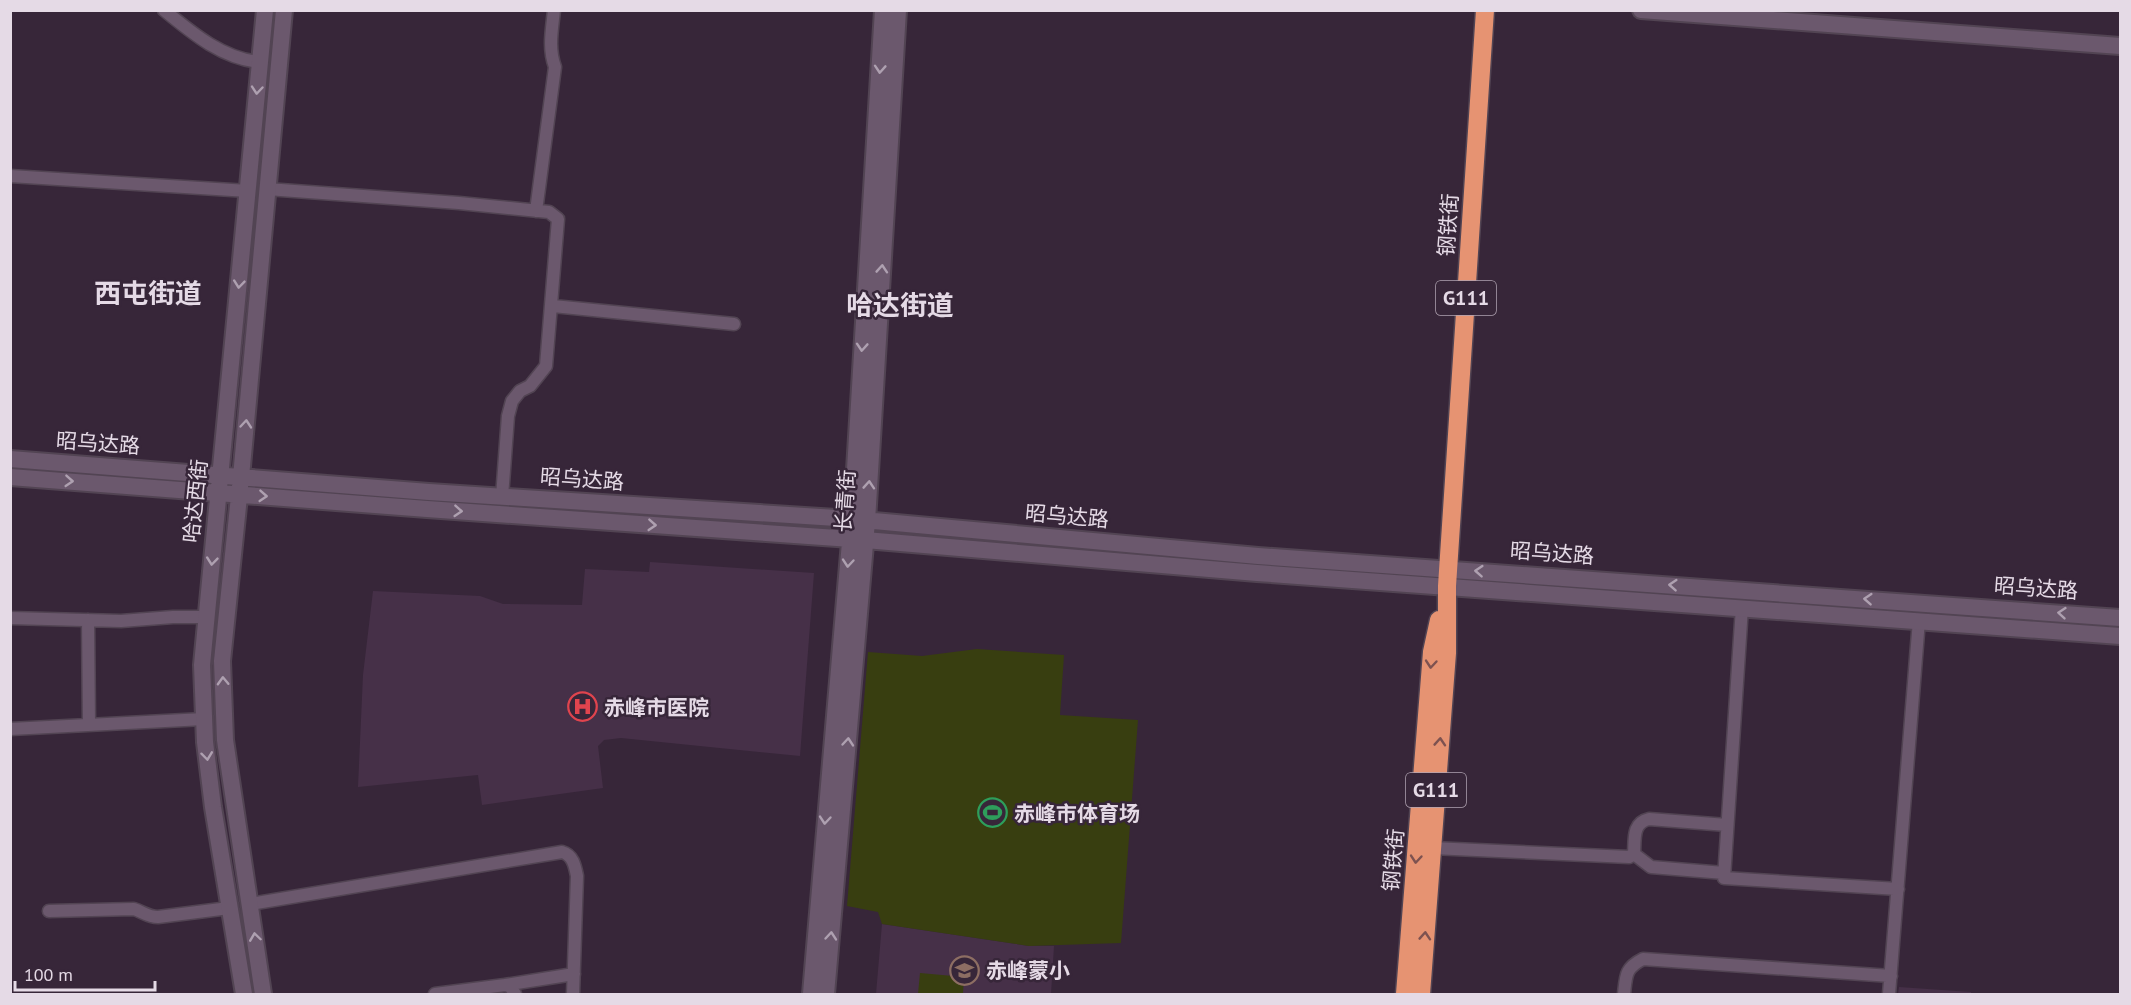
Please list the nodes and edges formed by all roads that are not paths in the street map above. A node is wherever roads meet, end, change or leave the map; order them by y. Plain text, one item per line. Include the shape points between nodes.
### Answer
1 (164, 10) edge
2 (265, 10) edge
3 (284, 10) edge
4 (554, 10) edge
5 (883, 10) edge
6 (898, 10) edge
7 (1485, 10) edge
8 (1641, 10) edge
9 (2121, 46) edge
10 (260, 62) junction
11 (10, 176) edge
12 (267, 189) junction
13 (248, 191) junction
14 (536, 211) junction
15 (553, 306) junction
16 (734, 324) dead end
17 (10, 459) edge
18 (220, 475) junction
19 (10, 477) edge
20 (241, 477) junction
21 (219, 493) junction
22 (239, 495) junction
23 (502, 496) junction
24 (859, 520) junction
25 (857, 539) junction
26 (1448, 577) junction
27 (1742, 607) junction
28 (207, 617) junction
29 (10, 618) edge
30 (2121, 618) edge
31 (88, 620) junction
32 (1919, 620) junction
33 (2121, 636) edge
34 (204, 719) junction
35 (89, 725) junction
36 (10, 729) edge
37 (1727, 825) junction
38 (1432, 848) junction
39 (1634, 854) junction
40 (1724, 873) junction
41 (1898, 890) junction
42 (250, 904) junction
43 (230, 908) junction
44 (49, 911) dead end
45 (574, 974) junction
46 (1891, 976) junction
47 (505, 985) junction
48 (244, 994) edge
49 (263, 994) edge
50 (435, 994) edge
51 (515, 994) edge
52 (573, 994) edge
53 (811, 994) edge
54 (826, 994) edge
55 (1405, 994) edge
56 (1421, 994) edge
57 (1624, 994) edge
58 (1889, 994) edge

1 - 10 street via 214,46
2 - 10 main road, 哈达西街
3 - 12 main road, 哈达西街
4 - 14 street via 550,47 555,67
5 -> 24 main road, 长青街
24 -> 6 main road, 长青街
7 - 26 highway, 钢铁街 / G111
8 - 9 main road
10 -> 13 main road, 哈达西街
11 - 13 street
12 - 14 street
20 -> 12 main road, 哈达西街
13 -> 18 main road, 哈达西街
14 - 15 street via 549,212 558,219
15 - 16 street
15 - 23 street via 546,366 512,400
17 - 18 main road, 昭乌达路
18 - 20 main road, 昭乌达路
18 - 21 main road, 哈达西街
19 -> 21 main road, 昭乌达路
20 - 22 main road, 哈达西街
20 - 23 main road, 昭乌达路
21 - 22 main road, 昭乌达路
21 -> 28 main road, 哈达西街
22 -> 25 main road, 昭乌达路
42 -> 22 main road, 哈达西街 via 225,740 222,661
23 - 24 main road, 昭乌达路
24 - 25 main road, 长青街
24 - 26 main road, 昭乌达路
25 - 26 main road, 昭乌达路 via 1257,573
25 -> 53 main road, 长青街
54 -> 25 main road, 长青街
26 - 27 main road, 昭乌达路
30 -> 26 main road, 昭乌达路
38 -> 26 highway, 钢铁街 / G111 via 1447,654
26 -> 55 highway, 钢铁街 via 1432,652
27 - 32 main road, 昭乌达路
27 - 37 street
28 - 31 street
28 - 34 main road, 哈达西街 via 202,664
29 - 31 street
31 - 35 street
32 - 33 main road, 昭乌达路
32 - 41 street
34 - 35 street
34 -> 43 main road, 哈达西街 via 213,807
35 - 36 street
37 - 39 street via 1641,820 1636,826
37 - 40 street
38 - 39 street via 1629,857
56 -> 38 highway, 钢铁街 / G111
39 - 40 street via 1650,867
40 - 41 street via 1724,878
41 - 46 street
42 - 45 street via 562,852 572,859 577,876
49 -> 42 main road, 哈达西街
43 - 44 street via 158,917 134,909
43 - 48 main road, 哈达西街
45 - 47 street
45 - 52 street
46 - 57 street via 1643,959 1631,965
46 - 58 street
47 - 50 street
47 - 51 street

